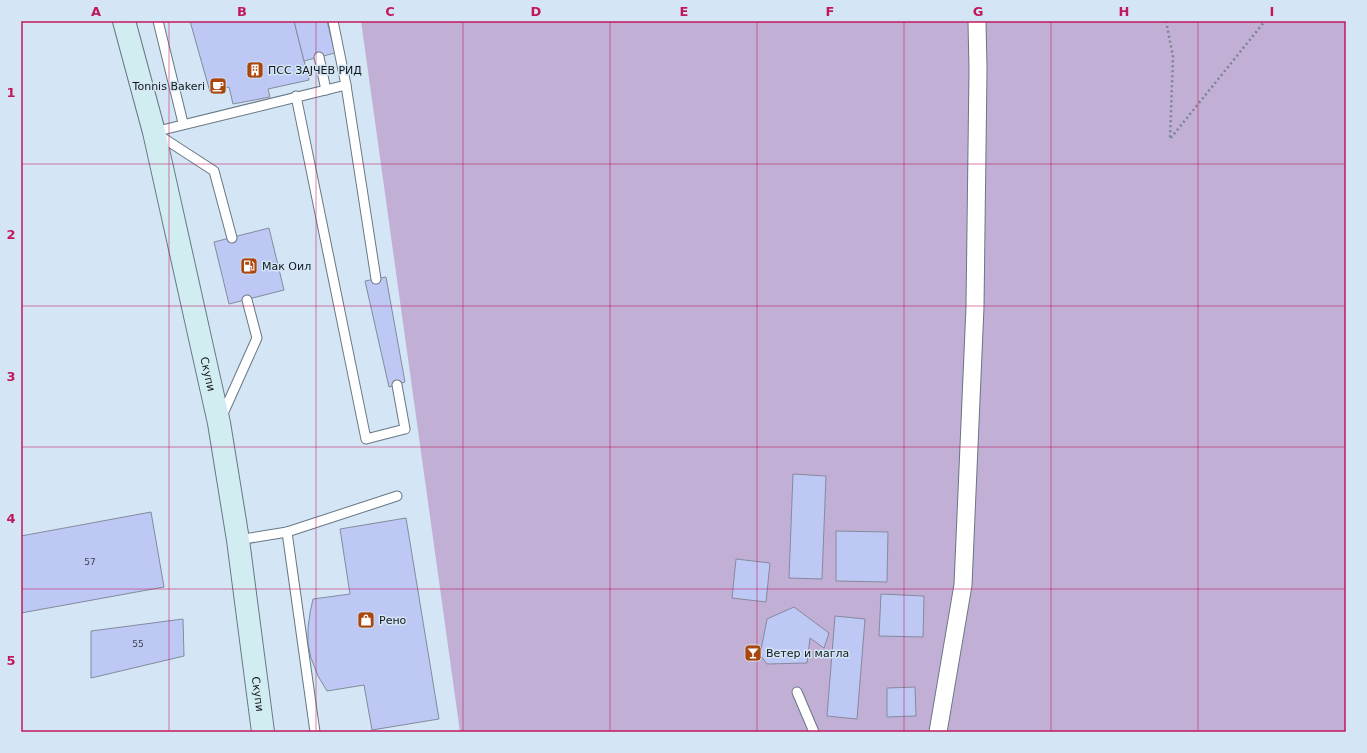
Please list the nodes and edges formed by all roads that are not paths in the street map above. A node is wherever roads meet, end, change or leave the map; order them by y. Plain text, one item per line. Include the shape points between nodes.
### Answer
1 (124, 21) edge
2 (158, 21) edge
3 (333, 21) edge
4 (977, 21) edge
5 (319, 57) dead end
6 (346, 85) junction
7 (326, 90) junction
8 (296, 96) junction
9 (183, 124) junction
10 (154, 132) junction
11 (232, 238) dead end
12 (376, 279) dead end
13 (247, 300) dead end
14 (397, 385) dead end
15 (219, 423) junction
16 (397, 496) dead end
17 (287, 532) junction
18 (238, 540) junction
19 (797, 692) dead end
20 (263, 732) edge
21 (315, 732) edge
22 (814, 732) edge
23 (938, 732) edge

1 - 10 street, Скупи
2 - 9 lane
3 - 6 lane
4 - 23 street via 975,307 963,585
5 - 7 lane
6 - 7 lane
6 - 12 lane
7 - 8 lane
8 - 9 lane
8 - 14 lane via 366,439 405,429
9 - 10 lane
10 - 11 lane via 214,171
10 - 15 street, Скупи
13 - 15 lane via 257,338
15 - 18 street, Скупи
16 - 17 lane
17 - 18 lane
17 - 21 lane
18 - 20 street, Скупи
19 - 22 lane

